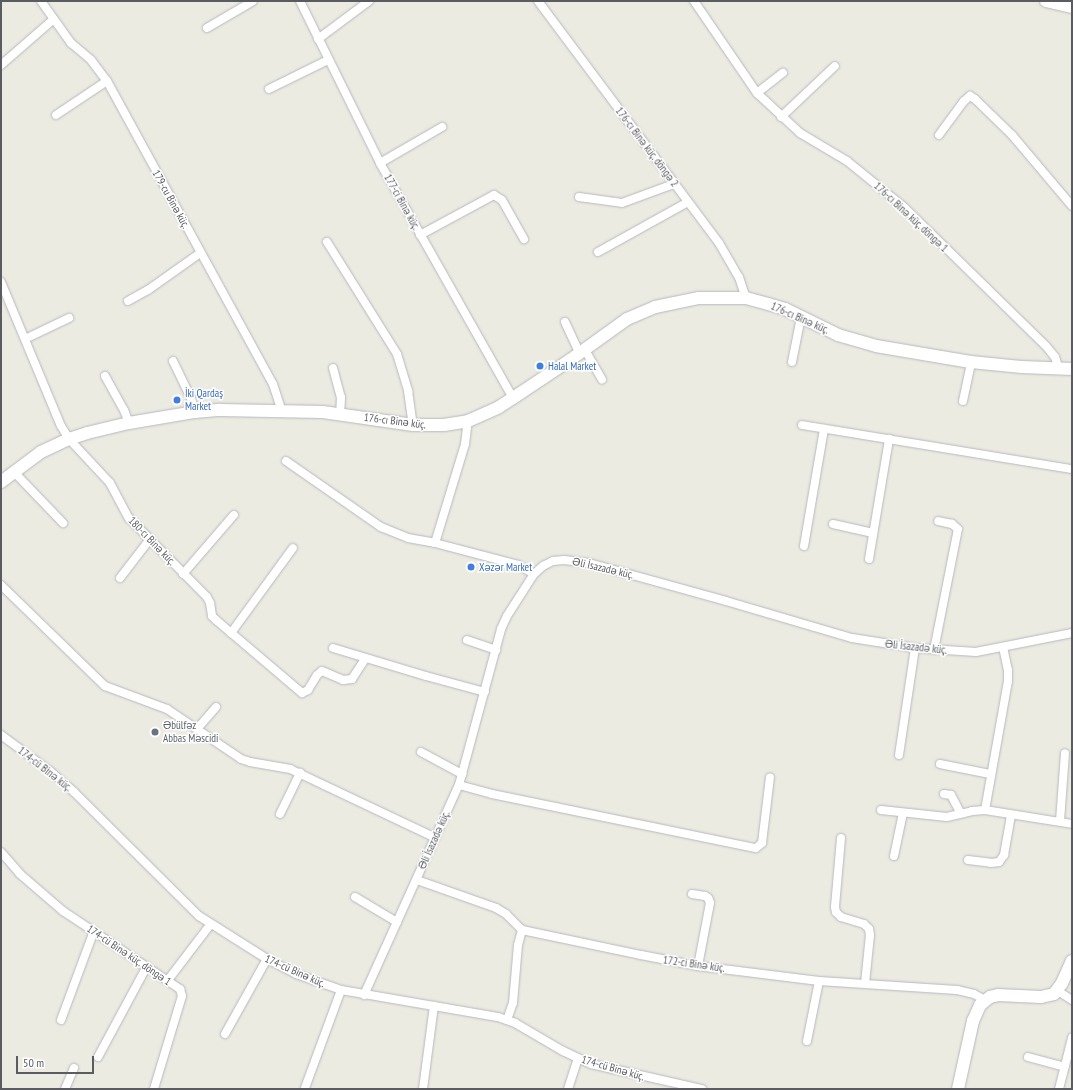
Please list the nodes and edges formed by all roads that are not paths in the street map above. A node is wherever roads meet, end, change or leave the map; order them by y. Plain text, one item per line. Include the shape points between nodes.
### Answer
1 (40, 1) edge
2 (253, 1) edge
3 (300, 1) edge
4 (369, 1) edge
5 (538, 1) edge
6 (694, 1) edge
7 (1046, 1) edge
8 (1072, 8) edge
9 (54, 19) junction
10 (207, 28) dead end
11 (318, 39) junction
12 (328, 60) junction
13 (1, 65) edge
14 (835, 66) dead end
15 (783, 73) dead end
16 (107, 81) junction
17 (269, 89) dead end
18 (757, 93) junction
19 (56, 115) dead end
20 (781, 117) junction
21 (442, 127) dead end
22 (939, 135) dead end
23 (380, 163) junction
24 (674, 184) junction
25 (579, 198) dead end
26 (688, 202) junction
27 (1072, 206) edge
28 (420, 235) junction
29 (524, 239) dead end
30 (327, 242) dead end
31 (598, 252) dead end
32 (200, 253) junction
33 (1, 282) edge
34 (746, 298) junction
35 (128, 301) dead end
36 (801, 317) junction
37 (70, 318) dead end
38 (565, 322) dead end
39 (25, 339) junction
40 (582, 352) junction
41 (173, 361) dead end
42 (792, 362) dead end
43 (971, 362) junction
44 (333, 368) dead end
45 (1059, 369) junction
46 (1072, 369) edge
47 (105, 376) dead end
48 (602, 380) dead end
49 (513, 398) junction
50 (963, 401) dead end
51 (282, 411) junction
52 (195, 412) junction
53 (340, 414) junction
54 (468, 421) junction
55 (129, 423) junction
56 (413, 425) junction
57 (802, 426) dead end
58 (824, 429) junction
59 (69, 439) junction
60 (889, 439) junction
61 (286, 461) dead end
62 (1072, 469) edge
63 (14, 472) junction
64 (1, 482) edge
65 (234, 515) dead end
66 (938, 521) dead end
67 (63, 523) dead end
68 (833, 524) dead end
69 (873, 533) junction
70 (150, 539) junction
71 (435, 543) junction
72 (804, 546) dead end
73 (293, 548) dead end
74 (869, 559) dead end
75 (183, 574) junction
76 (534, 574) junction
77 (120, 578) dead end
78 (1, 585) edge
79 (1072, 633) edge
80 (231, 634) junction
81 (467, 640) dead end
82 (1004, 647) junction
83 (333, 648) dead end
84 (915, 648) junction
85 (496, 650) junction
86 (934, 650) junction
87 (365, 659) junction
88 (485, 692) junction
89 (216, 707) dead end
90 (197, 729) junction
91 (1, 735) edge
92 (421, 752) dead end
93 (1065, 754) dead end
94 (899, 755) dead end
95 (940, 764) dead end
96 (300, 773) junction
97 (462, 774) junction
98 (990, 774) junction
99 (770, 777) dead end
100 (459, 785) junction
101 (944, 794) dead end
102 (881, 810) dead end
103 (985, 810) junction
104 (903, 813) junction
105 (280, 814) dead end
106 (961, 814) junction
107 (1011, 816) junction
108 (1060, 821) junction
109 (1072, 824) edge
110 (436, 838) junction
111 (841, 838) dead end
112 (1, 852) edge
113 (894, 856) dead end
114 (968, 860) dead end
115 (416, 880) junction
116 (692, 894) dead end
117 (355, 897) dead end
118 (397, 922) junction
119 (210, 925) junction
120 (522, 930) junction
121 (94, 931) junction
122 (266, 959) junction
123 (1072, 961) edge
124 (147, 966) junction
125 (698, 966) junction
126 (168, 980) junction
127 (819, 981) junction
128 (865, 983) junction
129 (341, 990) junction
130 (1058, 990) junction
131 (364, 995) junction
132 (985, 1000) junction
133 (1072, 1000) edge
134 (434, 1006) junction
135 (61, 1020) dead end
136 (507, 1020) junction
137 (225, 1034) dead end
138 (1072, 1038) edge
139 (807, 1041) dead end
140 (98, 1056) dead end
141 (1028, 1057) dead end
142 (578, 1059) junction
143 (1065, 1067) junction
144 (74, 1068) dead end
145 (304, 1088) edge
146 (65, 1089) edge
147 (154, 1089) edge
148 (423, 1089) edge
149 (568, 1089) edge
150 (702, 1089) edge
151 (958, 1089) edge
152 (1059, 1089) edge

1 - 9 street, 179-cu Binə küç.
2 - 10 street
3 - 11 street, 177-ci Binə küç.
4 - 11 street
5 - 24 street, 176-cı Binə küç. döngə 2
6 - 18 street, 176-cı Binə küç. döngə 1
7 - 8 street
9 - 13 street
9 - 16 street, 179-cu Binə küç. via 71,43 99,69
11 - 12 street, 177-ci Binə küç.
12 - 17 street
12 - 23 street, 177-ci Binə küç.
14 - 20 street
15 - 18 street
16 - 19 street
16 - 32 street, 179-cu Binə küç.
18 - 20 street, 176-cı Binə küç. döngə 1
20 - 45 street, 176-cı Binə küç. döngə 1 via 800,133 846,162 904,208 1046,346 1055,357
21 - 23 street
22 - 27 street via 964,101 970,96 975,98 1012,135
23 - 28 street, 177-ci Binə küç.
24 - 25 street via 622,203
24 - 26 street, 176-cı Binə küç. döngə 2
26 - 31 street
26 - 34 street, 176-cı Binə küç. döngə 2 via 719,243 739,277
28 - 29 street via 494,195 502,200
28 - 49 street, 177-ci Binə küç.
30 - 56 street via 397,354 408,391
32 - 35 street
32 - 51 street, 179-cu Binə küç. via 273,384
33 - 39 street, 180-cı Binə küç.
34 - 36 street, 176-cı Binə küç.
34 - 40 street, 176-cı Binə küç. via 699,298 655,308 627,319
36 - 42 street
36 - 43 street, 176-cı Binə küç. via 856,342
37 - 39 street
38 - 40 street
39 - 59 street, 180-cı Binə küç. via 61,426
40 - 48 street
40 - 49 street, 176-cı Binə küç.
41 - 52 street
43 - 45 street, 176-cı Binə küç.
43 - 50 street
44 - 53 street via 341,397
45 - 46 street, 176-cı Binə küç.
47 - 55 street
49 - 54 street, 176-cı Binə küç.
51 - 52 street, 176-cı Binə küç.
51 - 53 street, 176-cı Binə küç.
52 - 55 street, 176-cı Binə küç.
53 - 56 street, 176-cı Binə küç.
54 - 56 street, 176-cı Binə küç. via 444,425
54 - 71 street via 465,444
55 - 59 street, 176-cı Binə küç.
57 - 58 street
58 - 60 street
58 - 72 street
59 - 63 street, 176-cı Binə küç. via 40,452
59 - 70 street, 180-cı Binə küç. via 106,478 124,511
60 - 62 street
60 - 69 street
61 - 71 street via 381,527 408,538
63 - 64 street, 176-cı Binə küç.
63 - 67 street
65 - 75 street
66 - 86 street via 952,524 958,529
68 - 69 street
69 - 74 street
70 - 75 street, 180-cı Binə küç.
70 - 77 street
71 - 76 street via 518,565
73 - 80 street
75 - 80 street, 180-cı Binə küç. via 207,597 212,616
76 - 84 street, Əli İsazadə küç. via 553,561 589,563 852,638
76 - 85 street, Əli İsazadə küç. via 507,616
78 - 90 street via 105,686 168,709
79 - 82 street, Əli İsazadə küç.
80 - 87 street, 180-cı Binə küç. via 302,693 308,690 322,671 343,680 352,679
81 - 85 street
82 - 86 street, Əli İsazadə küç. via 976,652
82 - 98 street via 1008,681
83 - 87 street
84 - 86 street, Əli İsazadə küç.
84 - 94 street
85 - 88 street, Əli İsazadə küç.
87 - 88 street
88 - 97 street, Əli İsazadə küç.
89 - 90 street
90 - 96 street via 241,759
91 - 119 street, 174-cü Binə küç. via 66,785
92 - 97 street
93 - 108 street
95 - 98 street
96 - 105 street
96 - 110 street
97 - 100 street, Əli İsazadə küç.
98 - 103 street
99 - 100 street via 762,843 756,848
100 - 110 street, Əli İsazadə küç.
101 - 106 street via 951,795
102 - 104 street
103 - 106 street
103 - 107 street
104 - 106 street via 947,817
104 - 113 street
107 - 108 street
107 - 114 street via 1004,855 1000,862
108 - 109 street
110 - 115 street, Əli İsazadə küç.
111 - 128 street via 835,907 841,917 864,924 869,929
112 - 121 street, 174-cü Binə küç. döngə 1 via 33,886 63,911
115 - 118 street, Əli İsazadə küç.
115 - 120 street via 496,908
116 - 125 street via 705,896 710,903
117 - 118 street
118 - 131 street, Əli İsazadə küç.
119 - 122 street, 174-cü Binə küç.
119 - 126 street
120 - 125 street, 172-ci Binə küç.
120 - 136 street via 518,945 514,1003
121 - 124 street, 174-cü Binə küç. döngə 1
121 - 135 street
122 - 129 street, 174-cü Binə küç. via 310,980
122 - 137 street
123 - 130 street
124 - 126 street, 174-cü Binə küç. döngə 1
124 - 140 street
125 - 127 street, 172-ci Binə küç.
126 - 147 street, 174-cü Binə küç. döngə 1 via 180,989 182,996
127 - 128 street, 172-ci Binə küç.
127 - 139 street
128 - 132 street, 172-ci Binə küç. via 957,990
129 - 131 street, 174-cü Binə küç.
129 - 145 street
130 - 132 street via 1047,997 998,995
130 - 133 street
131 - 134 street, 174-cü Binə küç.
132 - 151 street via 973,1021
134 - 136 street, 174-cü Binə küç.
134 - 148 street
136 - 142 street, 174-cü Binə küç.
138 - 143 street
141 - 143 street
142 - 149 street
142 - 150 street, 174-cü Binə küç. via 611,1070
143 - 152 street
144 - 146 street

